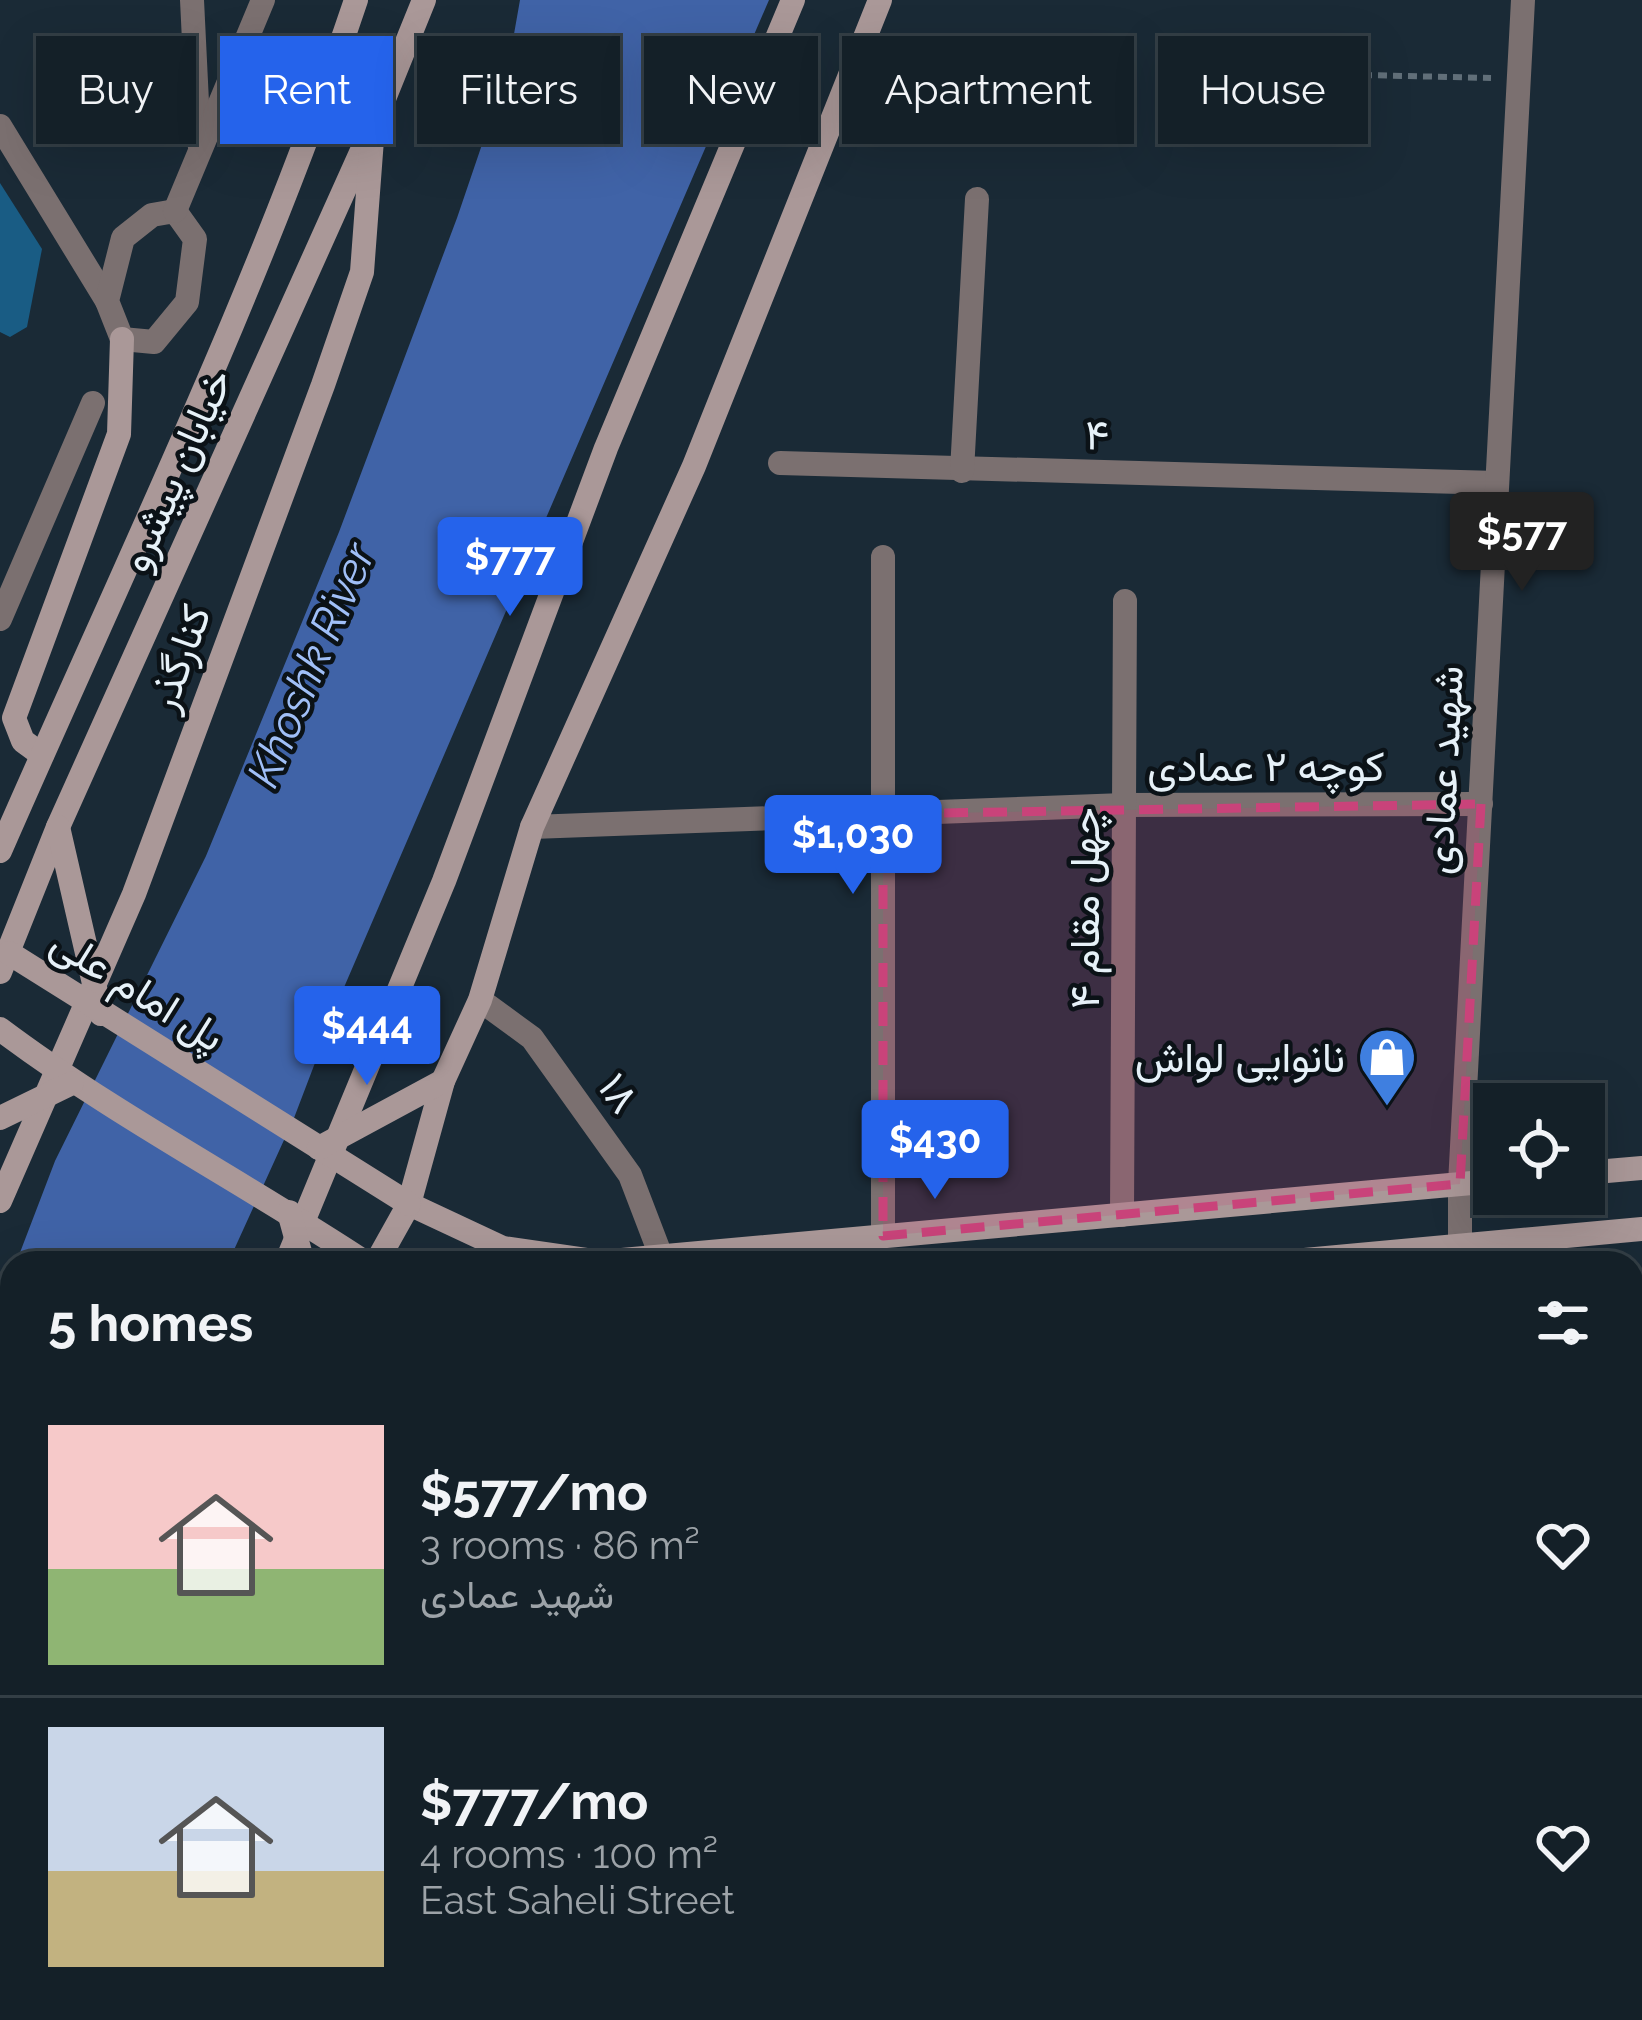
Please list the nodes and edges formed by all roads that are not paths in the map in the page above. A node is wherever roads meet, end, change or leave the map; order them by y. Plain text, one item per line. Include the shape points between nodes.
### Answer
1 (192, 0) edge
2 (263, 0) edge
3 (356, 0) edge
4 (424, 0) edge
5 (794, 0) edge
6 (880, 0) edge
7 (1523, 0) edge
8 (393, 78) edge
9 (0, 126) edge
10 (366, 144) edge
11 (373, 144) edge
12 (200, 151) junction
13 (977, 199) dead end
14 (175, 211) junction
15 (107, 301) junction
16 (122, 339) junction
17 (93, 403) dead end
18 (780, 464) dead end
19 (962, 472) junction
20 (1497, 483) junction
21 (883, 557) dead end
22 (1125, 601) dead end
23 (0, 619) edge
24 (42, 754) junction
25 (1480, 804) junction
26 (1124, 805) junction
27 (883, 814) junction
28 (58, 827) junction
29 (532, 827) junction
30 (0, 851) edge
31 (3, 957) edge
32 (480, 1000) junction
33 (100, 1014) junction
34 (0, 1029) edge
35 (443, 1081) junction
36 (72, 1082) junction
37 (0, 1118) edge
38 (319, 1148) junction
39 (1642, 1168) edge
40 (1605, 1171) edge
41 (1473, 1183) edge
42 (1460, 1184) junction
43 (0, 1201) edge
44 (409, 1204) junction
45 (289, 1212) junction
46 (1122, 1215) junction
47 (1642, 1229) edge
48 (884, 1236) junction
49 (1460, 1246) junction
50 (291, 1251) edge
51 (300, 1251) edge
52 (348, 1251) edge
53 (383, 1251) edge
54 (524, 1251) edge
55 (659, 1251) edge
56 (717, 1251) edge
57 (1405, 1251) edge

1 - 12 street
2 - 12 street
3 - 24 main road, خیابان پیشرو via 191,426
4 - 8 main road, خیابان پیشرو
5 - 50 main road via 606,448 444,881
6 - 29 main road via 694,466
7 - 20 street, شهید عمادی
9 - 15 street
10 - 28 main road, خیابان پیشرو
11 - 43 main road, کنارگذر via 362,272 323,385 134,894
12 - 14 street
13 - 19 street
14 - 15 street via 152,215 123,238
14 - 16 street via 195,239 187,302 154,343
15 - 16 street
16 - 24 main road via 119,434 14,718 23,741
17 - 23 street
18 - 19 street, ۴
19 - 20 street, ۴
20 - 25 street, شهید عمادی
21 - 27 street
22 - 26 street, چهل مقام ۴
24 - 30 main road, خیابان پیشرو
25 - 26 street, کوچه ۲ عمادی
25 - 42 street, شهید عمادی
26 - 27 street, کوچه ۲ عمادی
26 - 46 street, چهل مقام ۴
27 - 29 street, کوچه ۲ عمادی
27 - 48 street
28 - 31 main road, خیابان پیشرو
28 - 33 main road, bridge
29 - 32 main road
31 - 33 main road, پل امام علی, bridge
32 - 35 main road
32 - 55 street, ۱۸ via 532,1038 630,1175
33 - 38 main road, پل امام علی, bridge
34 - 36 main road, bridge
35 - 38 main road, bridge
35 - 44 main road
36 - 37 main road, bridge
36 - 45 main road, bridge
38 - 44 main road, پل امام علی, bridge
39 - 40 main road
41 - 42 main road, پل امام علی
42 - 46 main road, پل امام علی
42 - 49 street, شهید عمادی
44 - 53 main road
44 - 54 main road, پل امام علی
45 - 51 main road, bridge
45 - 52 main road, bridge
46 - 48 main road, پل امام علی
47 - 49 main road
48 - 56 main road, پل امام علی
49 - 57 main road

